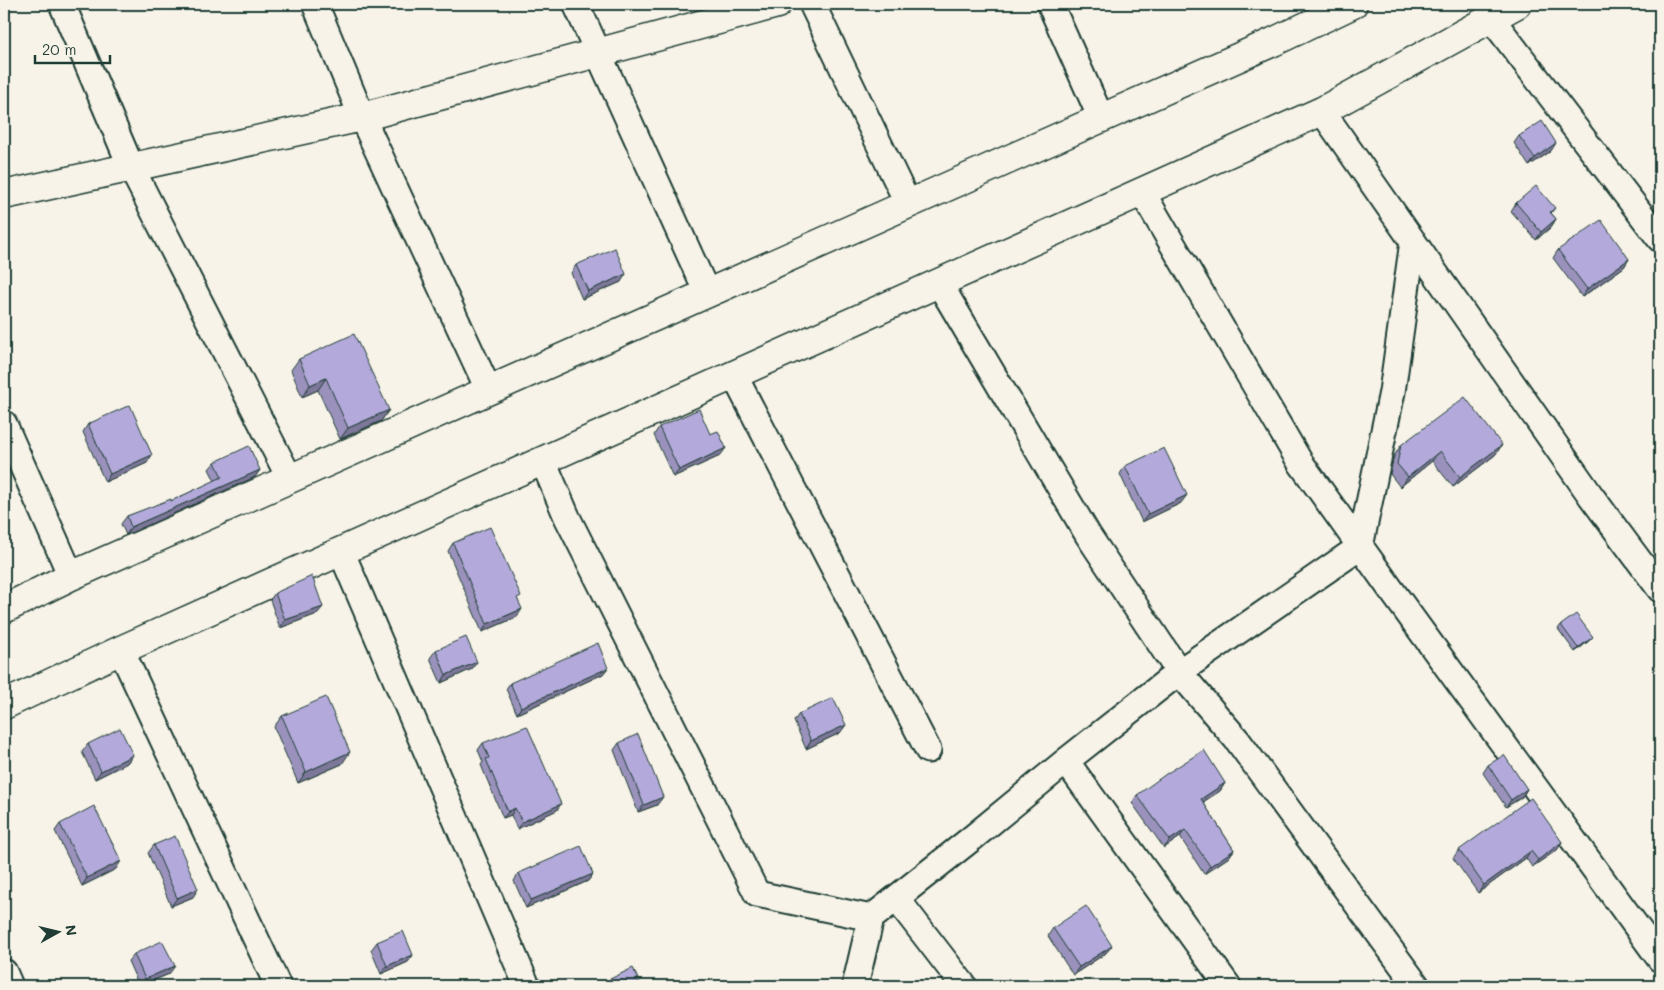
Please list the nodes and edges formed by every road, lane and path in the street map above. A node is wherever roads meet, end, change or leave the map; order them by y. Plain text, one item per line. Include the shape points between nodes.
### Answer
1 (62, 4) edge
2 (315, 4) edge
3 (576, 4) edge
4 (778, 4) edge
5 (812, 4) edge
6 (1050, 4) edge
7 (1353, 4) edge
8 (1517, 4) edge
9 (1491, 18) junction
10 (598, 53) junction
11 (1322, 111) junction
12 (362, 117) junction
13 (1101, 118) junction
14 (131, 167) junction
15 (1142, 192) junction
16 (4, 195) edge
17 (908, 204) junction
18 (1660, 239) edge
19 (1413, 241) junction
20 (939, 283) junction
21 (707, 293) junction
22 (734, 375) junction
23 (488, 390) junction
24 (4, 424) edge
25 (543, 461) junction
26 (290, 479) junction
27 (1360, 547) junction
28 (341, 551) junction
29 (71, 576) junction
30 (1660, 589) edge
31 (4, 610) edge
32 (121, 650) junction
33 (1179, 672) junction
34 (4, 705) edge
35 (928, 750) dead end
36 (1066, 760) junction
37 (897, 899) junction
38 (871, 918) junction
39 (1660, 959) edge
40 (4, 972) edge
41 (10, 986) edge
42 (278, 986) edge
43 (527, 986) edge
44 (855, 986) edge
45 (964, 986) edge
46 (1228, 986) edge
47 (1417, 986) edge

1 - 14 street
2 - 12 street
3 - 10 street
4 - 10 main road
5 - 17 street
6 - 13 street
7 - 13 main road
8 - 9 main road
9 - 11 main road
9 - 18 street
10 - 12 main road
10 - 21 street
11 - 15 main road
11 - 19 street
12 - 14 main road
12 - 23 street
13 - 17 main road
14 - 16 main road
14 - 26 street
15 - 20 main road
15 - 27 street via 1300,462
17 - 21 main road
19 - 27 street via 1392,392
19 - 30 street
20 - 22 main road
20 - 33 street via 1088,535
21 - 23 main road
22 - 25 main road
22 - 35 street
23 - 26 main road
24 - 29 street
25 - 28 main road
25 - 38 street via 567,517 757,894
26 - 29 main road
27 - 33 street
27 - 39 street
28 - 32 main road
28 - 43 street
29 - 31 main road
32 - 34 main road
32 - 42 street
33 - 36 street
33 - 47 street via 1238,741
36 - 37 street
36 - 46 street
37 - 38 street
37 - 45 street
38 - 44 street
40 - 41 street

